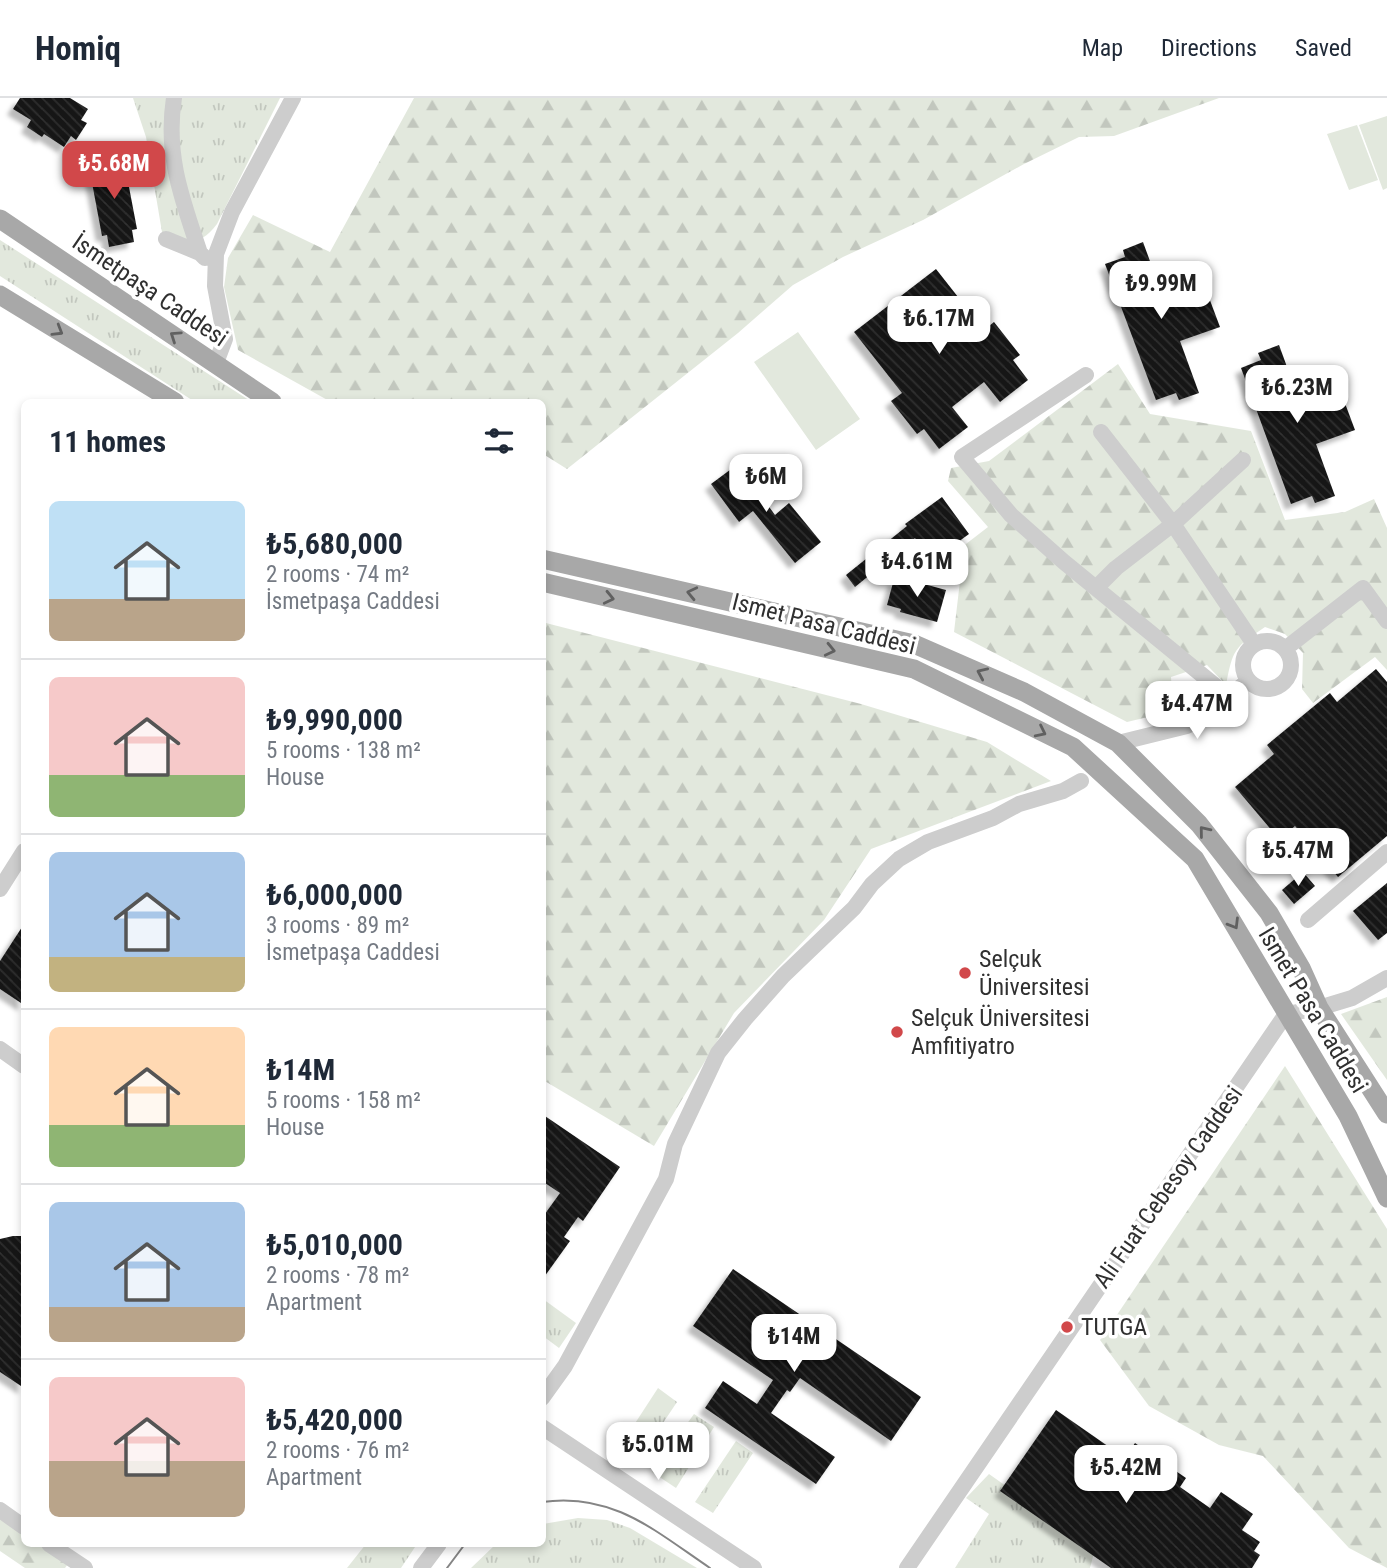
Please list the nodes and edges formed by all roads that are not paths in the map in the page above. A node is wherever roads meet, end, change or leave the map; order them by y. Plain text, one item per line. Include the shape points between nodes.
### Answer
1 (174, 98) edge
2 (293, 98) edge
3 (0, 219) edge
4 (166, 239) dead end
5 (200, 253) junction
6 (216, 270) junction
7 (0, 295) edge
8 (216, 363) junction
9 (1086, 374) dead end
10 (170, 399) edge
11 (268, 399) edge
12 (1101, 432) dead end
13 (1243, 460) dead end
14 (1173, 524) junction
15 (546, 560) edge
16 (546, 583) edge
17 (1097, 587) junction
18 (1387, 621) edge
19 (1254, 644) junction
20 (1285, 649) junction
21 (1248, 681) junction
22 (1228, 697) junction
23 (1118, 743) junction
24 (1081, 781) dead end
25 (1387, 852) edge
26 (21, 856) edge
27 (0, 889) edge
28 (1308, 920) dead end
29 (1387, 978) edge
30 (1319, 1008) junction
31 (1286, 1014) junction
32 (0, 1049) edge
33 (21, 1064) edge
34 (1387, 1114) edge
35 (1387, 1198) edge
36 (546, 1392) edge
37 (546, 1430) edge
38 (0, 1510) edge
39 (21, 1525) edge
40 (54, 1547) edge
41 (437, 1547) edge
42 (85, 1568) edge
43 (421, 1568) edge
44 (754, 1568) edge
45 (907, 1568) edge

1 - 5 street via 172,158
2 - 6 street via 232,212 216,254
8 -> 3 main road, İsmetpaşa Caddesi
4 - 5 street
5 - 6 street
6 - 8 street via 225,340
7 -> 10 main road
8 - 11 main road, İsmetpaşa Caddesi
9 - 17 street via 962,457 1011,514
12 - 14 street
13 - 14 street
14 - 17 street
14 - 19 street
23 -> 15 main road via 1024,692 914,644
16 -> 31 main road, Ismet Pasa Caddesi via 914,669 1073,747 1195,859
17 - 22 street
18 - 20 street via 1363,588
19 - 20 street via 1272,641
19 - 21 street via 1242,662
20 - 21 street via 1291,662 1282,684 1264,689
21 - 22 street
22 - 23 street via 1187,726
30 -> 23 main road via 1269,913 1199,824
24 - 36 street via 928,842 899,859 752,1011 718,1053 675,1144 666,1179 565,1366
25 - 28 street
26 - 27 street
29 - 30 street via 1352,998
30 - 31 street
30 - 34 main road
31 - 35 main road, Ismet Pasa Caddesi via 1348,1116
31 - 45 street, Ali Fuat Cebesoy Caddesi
32 - 33 street
37 - 44 street
38 - 39 street
40 - 42 street
41 - 43 street

